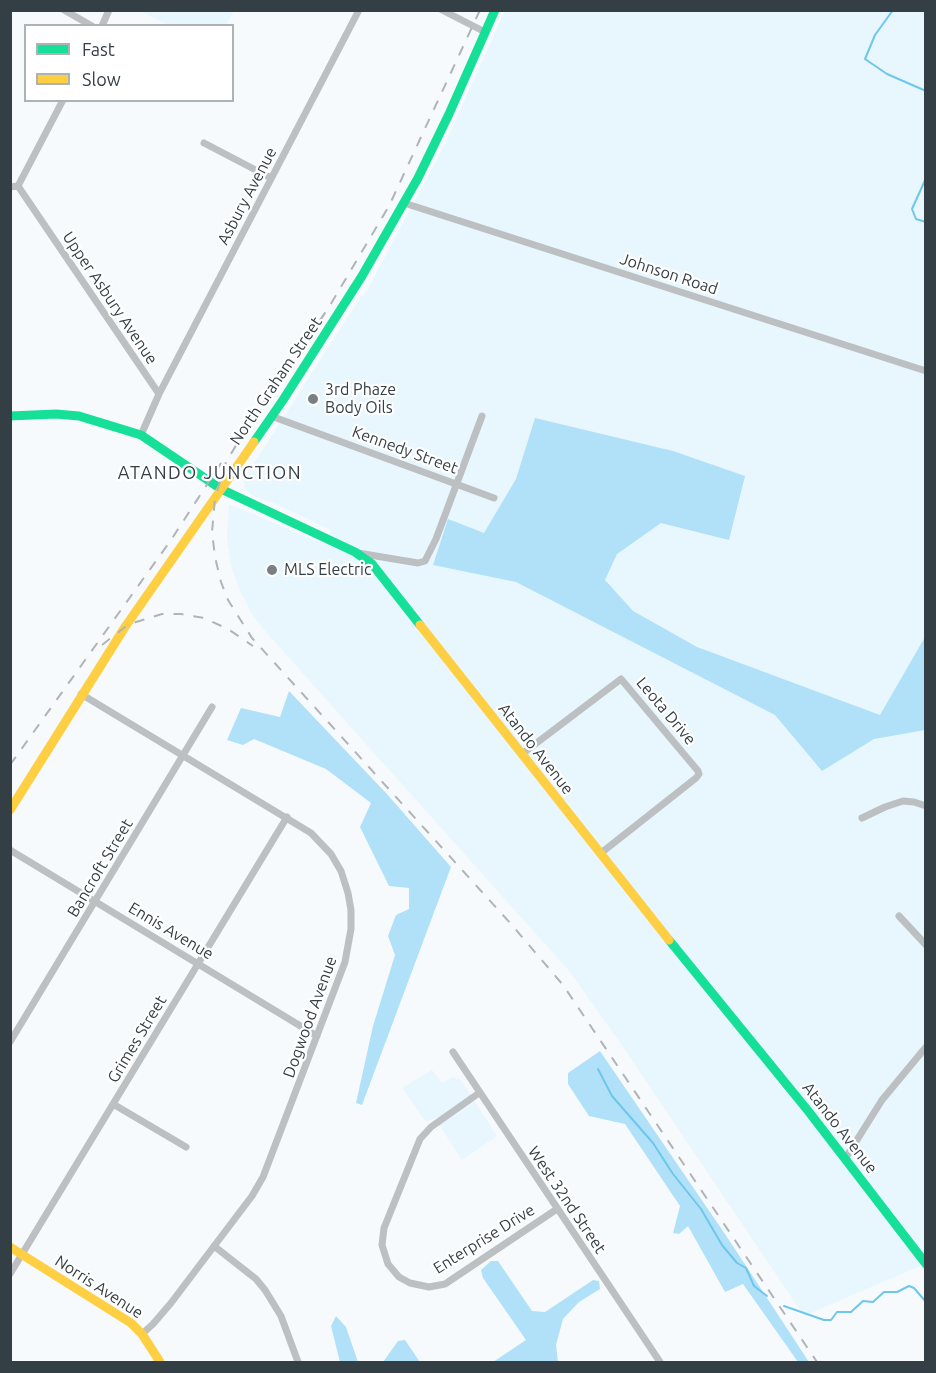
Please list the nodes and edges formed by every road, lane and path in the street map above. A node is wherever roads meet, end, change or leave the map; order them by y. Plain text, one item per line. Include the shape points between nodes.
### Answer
1 (64, 10) edge
2 (109, 10) edge
3 (358, 10) edge
4 (442, 10) edge
5 (495, 10) edge
6 (88, 24) edge
7 (103, 24) edge
8 (485, 32) junction
9 (62, 102) edge
10 (204, 143) dead end
11 (271, 178) junction
12 (14, 187) edge
13 (404, 203) junction
14 (926, 370) edge
15 (159, 394) junction
16 (10, 416) edge
17 (271, 416) junction
18 (482, 416) dead end
19 (141, 435) junction
20 (456, 484) junction
21 (221, 489) junction
22 (494, 498) dead end
23 (355, 552) junction
24 (81, 693) junction
25 (212, 707) dead end
26 (183, 754) junction
27 (522, 754) junction
28 (926, 806) edge
29 (10, 810) edge
30 (287, 817) junction
31 (862, 818) dead end
32 (10, 850) edge
33 (600, 854) junction
34 (95, 901) junction
35 (899, 916) dead end
36 (926, 945) edge
37 (198, 964) junction
38 (317, 1036) junction
39 (11, 1042) edge
40 (926, 1047) edge
41 (453, 1052) dead end
42 (479, 1093) junction
43 (113, 1104) junction
44 (186, 1147) dead end
45 (845, 1159) junction
46 (557, 1209) junction
47 (214, 1246) junction
48 (10, 1247) edge
49 (22, 1254) junction
50 (926, 1264) edge
51 (10, 1274) edge
52 (141, 1334) junction
53 (160, 1362) edge
54 (298, 1362) edge
55 (660, 1362) edge

1 - 6 street
2 - 7 street
3 - 11 street, Asbury Avenue
4 - 8 street
5 - 8 main road, North Graham Street
8 - 13 main road, North Graham Street
9 - 12 street
10 - 11 street
11 - 15 street, Asbury Avenue
12 - 15 street, Upper Asbury Avenue
13 - 14 street, Johnson Road
13 - 17 main road, North Graham Street via 348,301
15 - 19 street
16 - 19 main road, Atando Avenue via 79,416
17 - 20 street, Kennedy Street
17 - 21 main road, North Graham Street
18 - 20 street
19 - 21 main road, Atando Avenue
20 - 22 street, Kennedy Street
20 - 23 street via 425,561
21 - 23 main road, Atando Avenue
21 - 24 main road, North Graham Street
23 - 27 main road, Atando Avenue via 372,564
24 - 26 street, Dogwood Avenue
24 - 29 main road, North Graham Street
25 - 26 street, Bancroft Street
26 - 30 street, Dogwood Avenue
26 - 34 street, Bancroft Street
27 - 33 main road, Atando Avenue
27 - 33 street, Leota Drive via 621,679 691,762 699,774
28 - 31 street via 903,801
30 - 37 street, Grimes Street
30 - 38 street, Dogwood Avenue via 312,833 331,854 348,893 349,946
32 - 34 street, Ennis Avenue
33 - 45 main road, Atando Avenue
34 - 37 street, Ennis Avenue
34 - 39 street, Bancroft Street
35 - 36 street
37 - 38 street, Ennis Avenue
37 - 43 street, Grimes Street
38 - 47 street, Dogwood Avenue via 258,1187
40 - 45 street via 882,1100
41 - 42 street, West 32nd Street
42 - 46 street, West 32nd Street
42 - 46 street, Enterprise Drive via 430,1127 420,1139 384,1228 382,1245 388,1264 410,1283 429,1287 445,1284
43 - 44 street
43 - 49 street, Grimes Street
45 - 50 main road, Atando Avenue
46 - 55 street, West 32nd Street
47 - 52 street, Dogwood Avenue via 171,1303
47 - 54 street via 265,1290 281,1316
48 - 49 main road, Norris Avenue
49 - 51 street, Grimes Street
49 - 52 main road, Norris Avenue via 127,1320
52 - 53 main road, Norris Avenue

